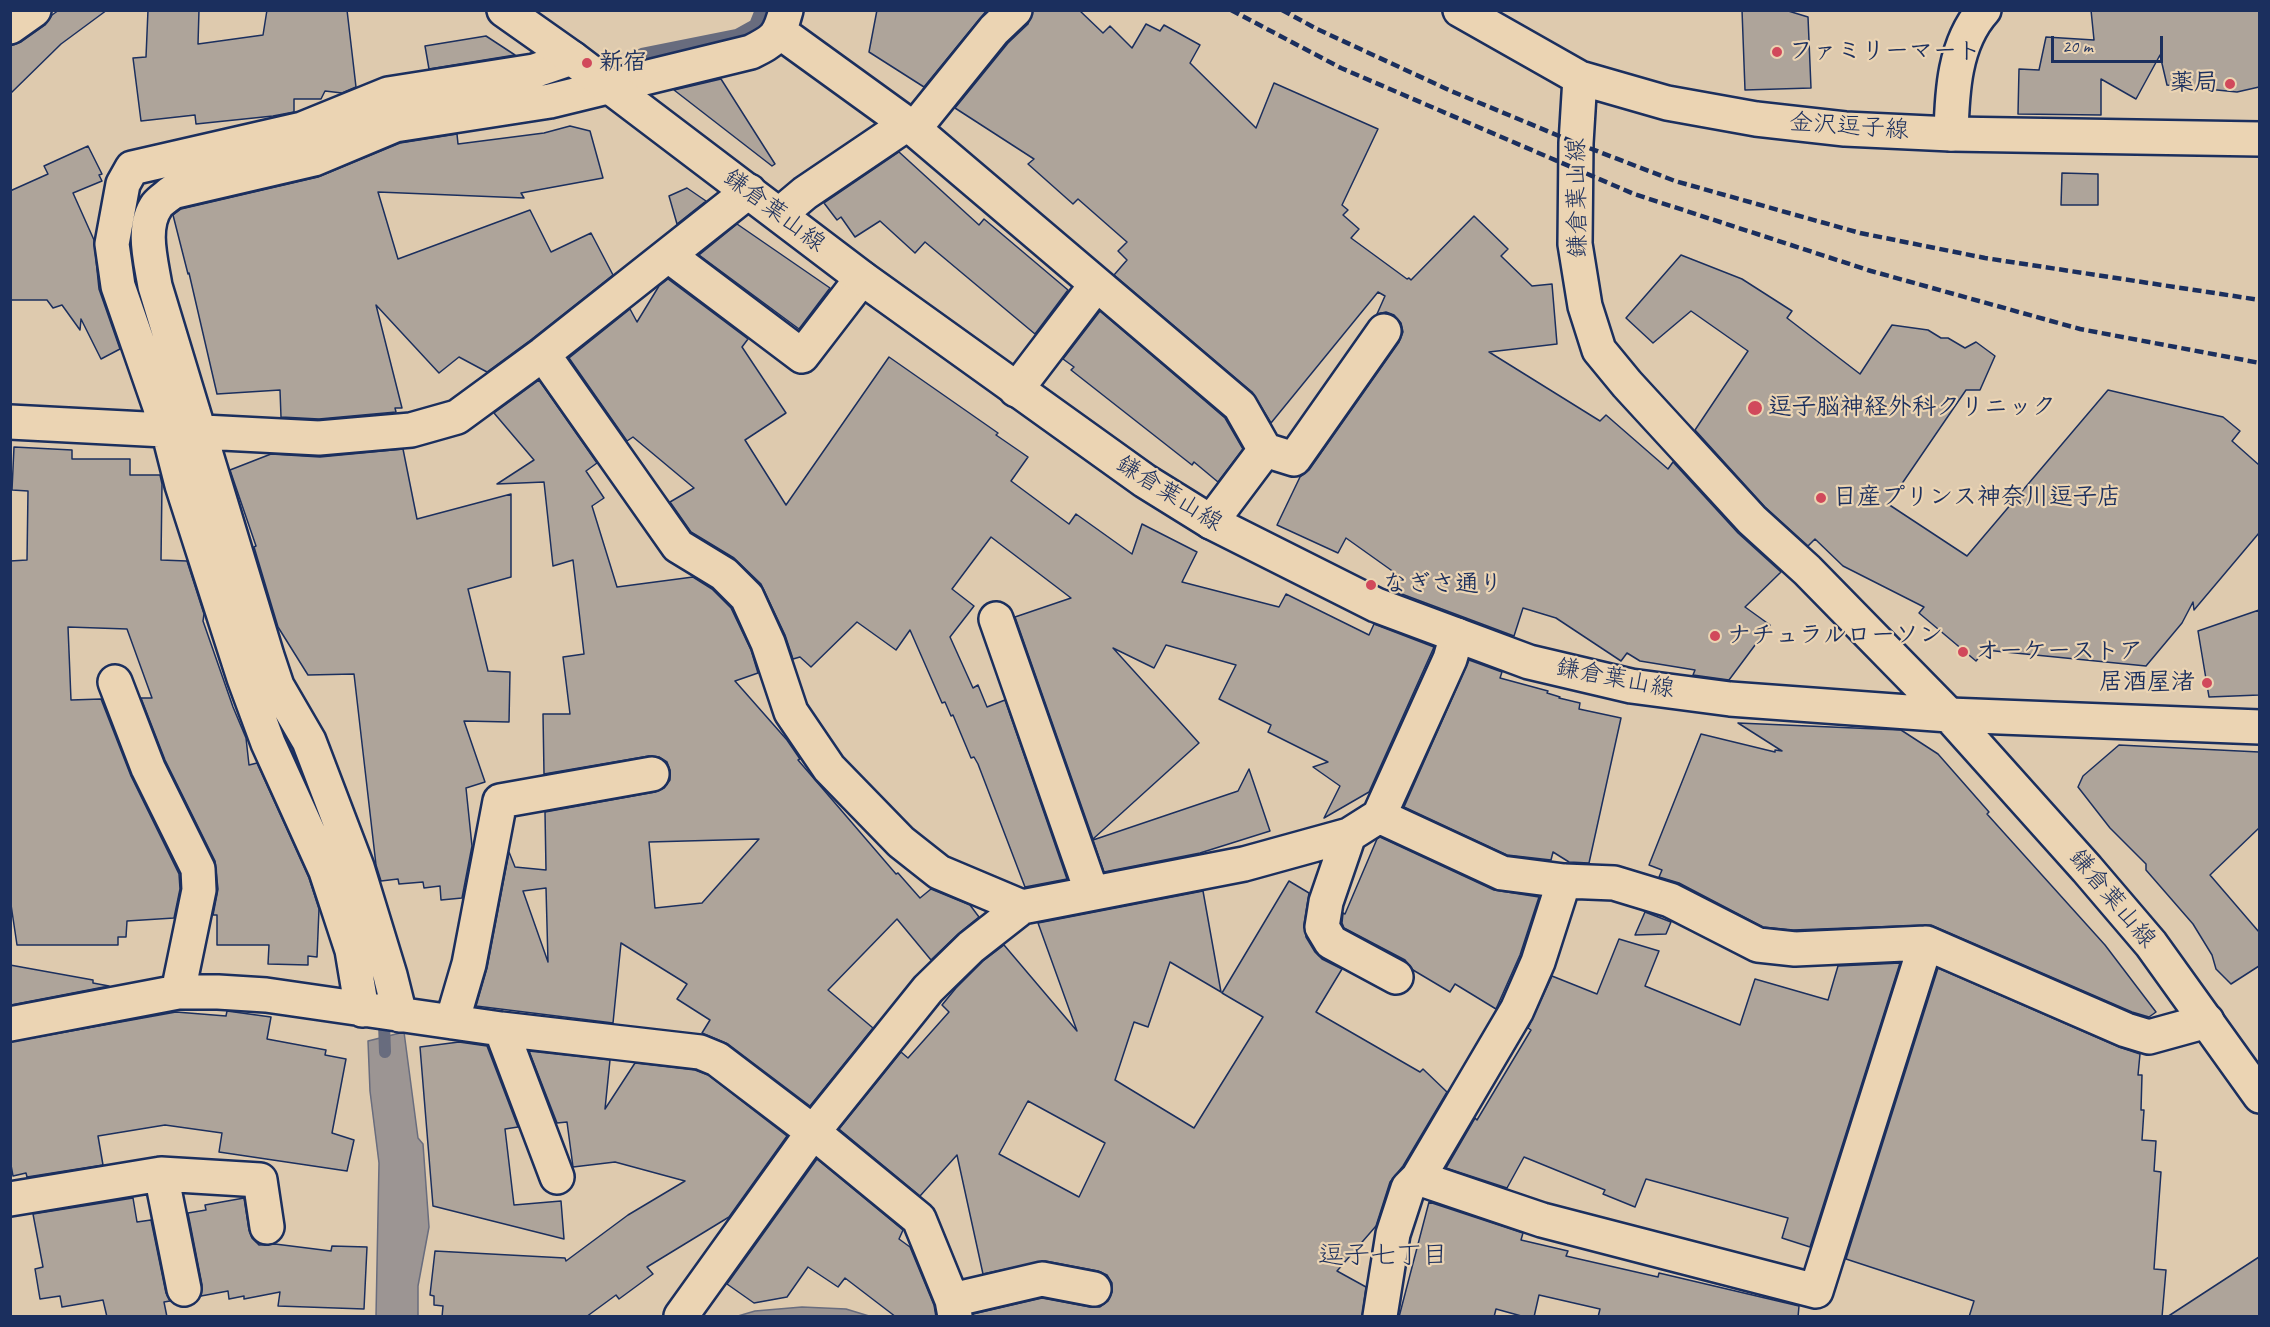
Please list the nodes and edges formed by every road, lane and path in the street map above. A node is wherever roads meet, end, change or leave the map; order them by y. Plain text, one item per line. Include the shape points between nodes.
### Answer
1 (34, 10) edge
2 (1015, 10) edge
3 (1460, 10) edge
4 (1983, 10) edge
5 (515, 13) edge
6 (783, 21) edge
7 (10, 27) edge
8 (572, 58) junction
9 (1580, 78) junction
10 (609, 86) junction
11 (910, 126) junction
12 (1951, 134) junction
13 (2259, 139) edge
14 (749, 191) junction
15 (780, 214) junction
16 (668, 255) junction
17 (862, 278) junction
18 (1096, 285) junction
19 (1384, 331) dead end
20 (543, 354) junction
21 (1016, 390) junction
22 (10, 422) edge
23 (184, 431) junction
24 (1265, 450) junction
25 (1211, 522) junction
26 (996, 619) dead end
27 (1457, 635) junction
28 (115, 682) dead end
29 (1950, 715) junction
30 (2259, 727) edge
31 (652, 774) dead end
32 (1379, 816) junction
33 (1349, 835) junction
34 (1564, 881) junction
35 (1092, 893) junction
36 (1022, 907) junction
37 (1926, 943) junction
38 (1396, 977) dead end
39 (178, 992) junction
40 (362, 1010) junction
41 (400, 1016) junction
42 (2207, 1021) junction
43 (452, 1022) junction
44 (10, 1024) edge
45 (501, 1029) junction
46 (2258, 1089) edge
47 (813, 1132) junction
48 (162, 1174) junction
49 (557, 1177) dead end
50 (1418, 1178) junction
51 (10, 1199) edge
52 (267, 1227) dead end
53 (184, 1289) dead end
54 (1094, 1289) dead end
55 (954, 1308) edge
56 (681, 1317) edge
57 (1380, 1317) edge

1 - 7 street
2 - 11 street
3 - 9 street, 金沢逗子線
4 - 12 street via 1959,56
5 - 8 street, 鎌倉葉山線
6 - 10 street via 766,44 751,52
6 - 11 street
8 - 10 street, 鎌倉葉山線
8 - 23 street via 534,71 388,94 302,129 132,168 123,184 112,244 118,286
9 - 12 street, 金沢逗子線 via 1667,103 1756,119 1845,129
9 - 29 street, 鎌倉葉山線 via 1575,244 1584,306 1599,350 1752,520 1808,570
10 - 14 street, 鎌倉葉山線
10 - 23 street via 550,101 395,125 314,159 172,192 157,204 149,225 149,246
11 - 15 street via 805,193
11 - 18 street
12 - 13 street, 金沢逗子線
14 - 15 street, 鎌倉葉山線
14 - 16 street
15 - 17 street, 鎌倉葉山線
16 - 17 street via 802,356
16 - 20 street
17 - 21 street, 鎌倉葉山線
18 - 21 street
18 - 24 street via 1240,406
19 - 24 street via 1294,459
20 - 23 street via 457,417 411,430 319,438
20 - 36 street via 678,546 724,574 747,597 768,643 791,712 829,768 901,842 939,872
21 - 25 street, 鎌倉葉山線 via 1145,482
22 - 23 street
23 - 40 street via 182,485 243,678 326,871 352,950
23 - 41 street via 277,686 309,741 357,867
24 - 25 street
25 - 27 street, 鎌倉葉山線 via 1376,605
26 - 35 street
27 - 29 street, 鎌倉葉山線 via 1529,662 1631,686 1730,699
27 - 32 street via 1450,659
28 - 39 street via 148,768 198,868 199,890
29 - 30 street
29 - 42 street, 鎌倉葉山線 via 2151,944
31 - 43 street via 500,801 469,964
32 - 33 street
32 - 34 street via 1503,873
33 - 35 street via 1244,864
33 - 38 street via 1326,902 1322,927 1331,942
34 - 37 street via 1614,883 1670,900 1758,945 1795,949
34 - 50 street via 1538,962 1517,1010
35 - 36 street
36 - 47 street via 971,947 928,989
37 - 42 street via 2149,1037
37 - 50 street via 1816,1291 1542,1220
39 - 40 street via 266,995
39 - 44 street
40 - 41 street
41 - 43 street
42 - 46 street, 鎌倉葉山線
43 - 45 street
45 - 47 street via 700,1052 717,1059
45 - 49 street
47 - 55 street via 919,1219
47 - 56 street
48 - 51 street
48 - 52 street via 260,1180
48 - 53 street
50 - 57 street via 1408,1188 1393,1234
54 - 55 street via 1042,1279

